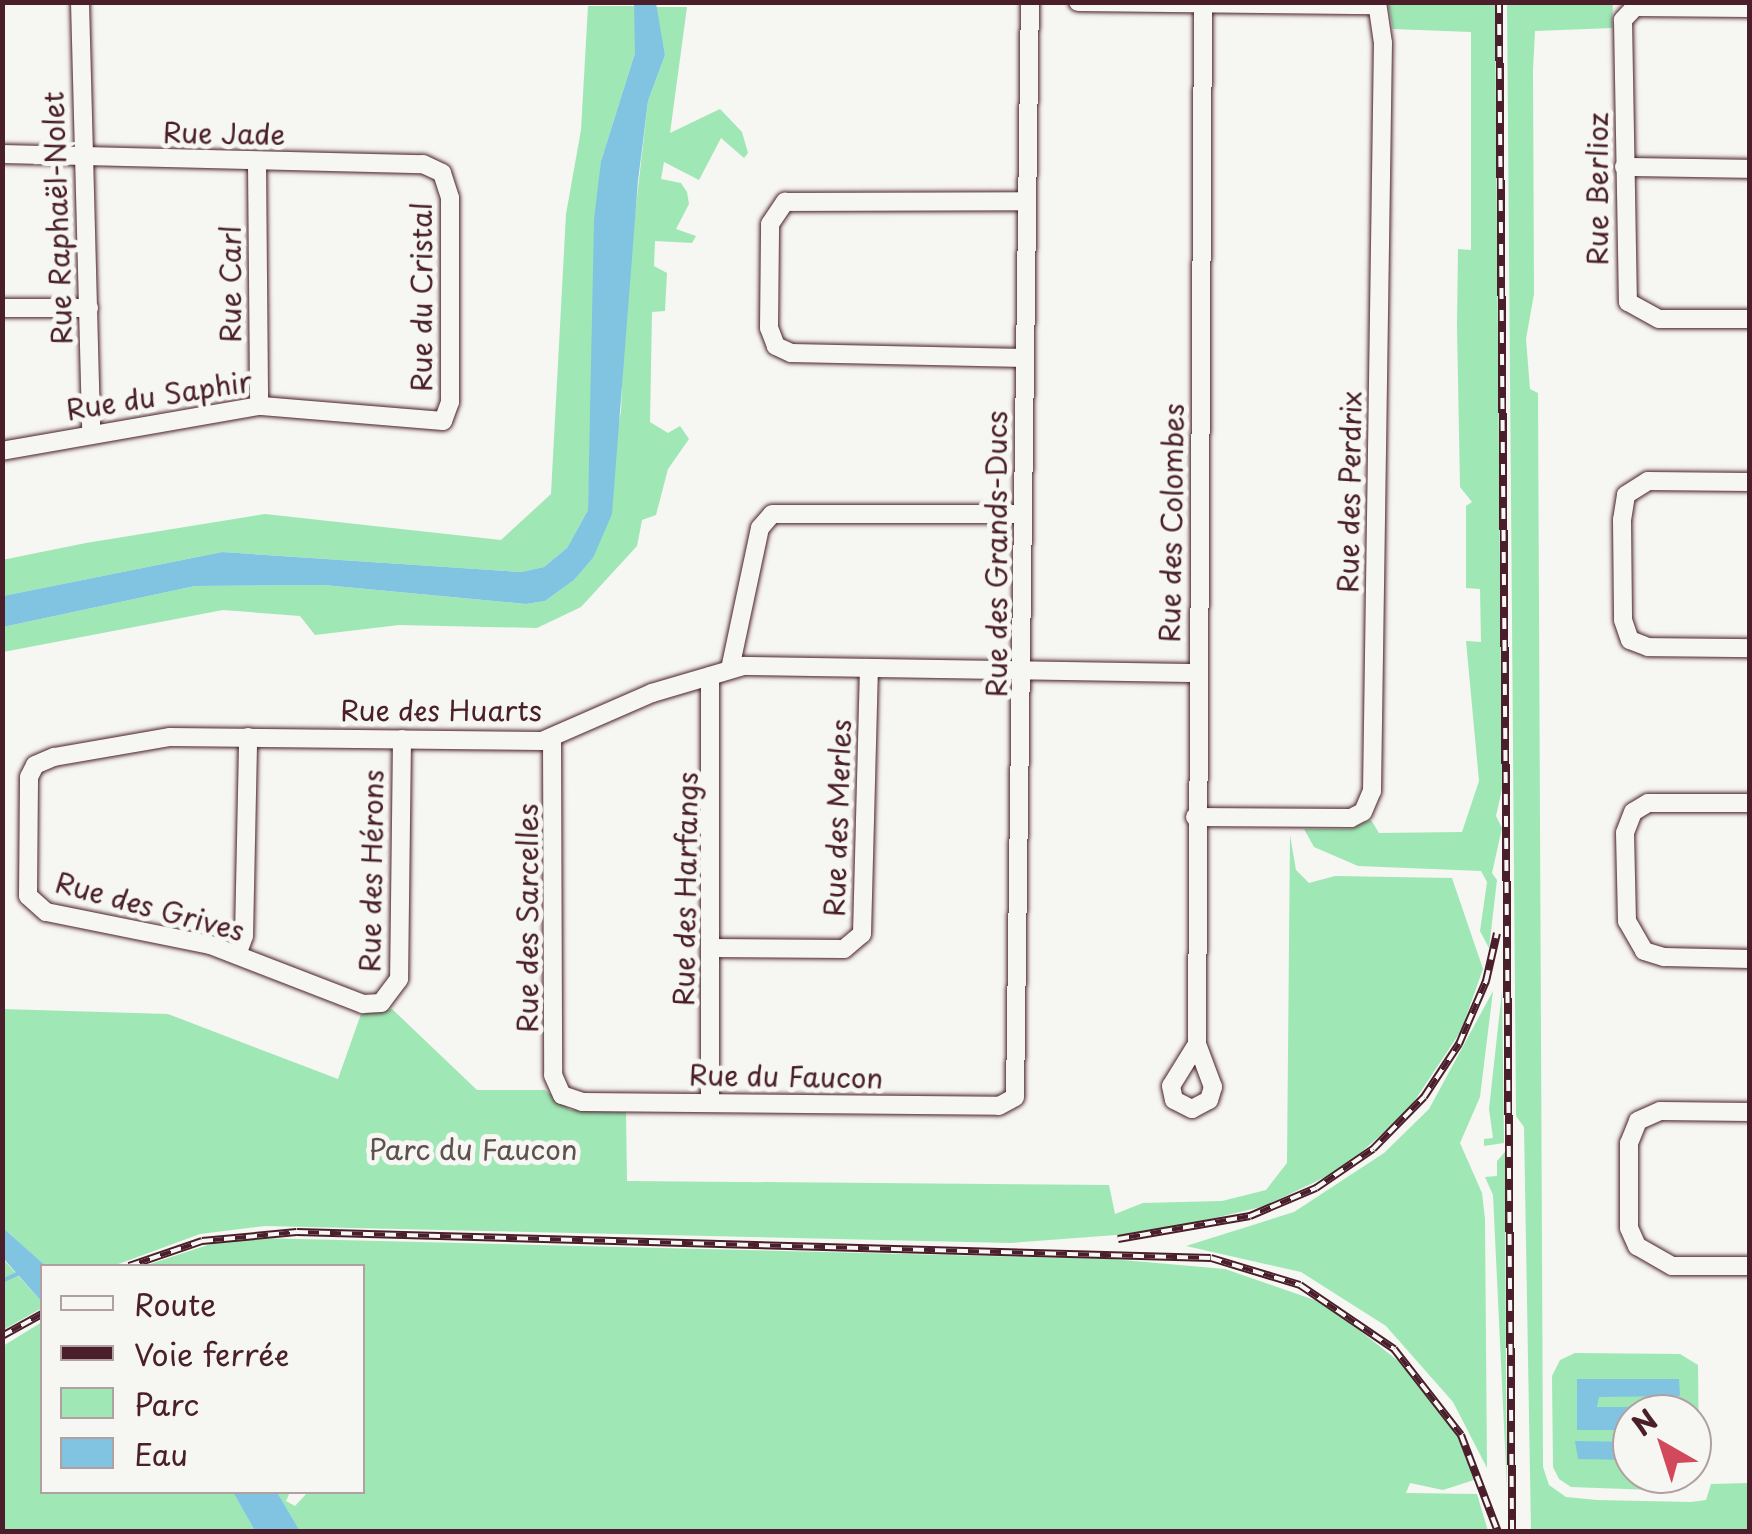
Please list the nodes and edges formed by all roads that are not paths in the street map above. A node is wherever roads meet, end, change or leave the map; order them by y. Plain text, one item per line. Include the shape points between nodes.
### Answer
1 (80, 2) edge
2 (1030, 2) edge
3 (1078, 2) edge
4 (1203, 4) edge
5 (1377, 4) edge
6 (1750, 8) edge
7 (2, 154) edge
8 (84, 157) junction
9 (257, 162) junction
10 (1624, 167) junction
11 (1750, 169) edge
12 (442, 172) joint
13 (1026, 201) junction
14 (2, 308) edge
15 (88, 308) junction
16 (1750, 319) edge
17 (1025, 358) junction
18 (259, 406) junction
19 (443, 420) joint
20 (92, 432) junction
21 (2, 451) edge
22 (1750, 482) edge
23 (1022, 514) junction
24 (1750, 648) edge
25 (869, 668) junction
26 (730, 669) junction
27 (1023, 670) junction
28 (1196, 673) junction
29 (710, 676) junction
30 (248, 737) junction
31 (552, 739) junction
32 (402, 740) junction
33 (35, 764) joint
34 (1750, 803) edge
35 (1196, 817) junction
36 (712, 948) junction
37 (237, 955) junction
38 (1750, 959) edge
39 (387, 1000) joint
40 (1197, 1044) dead end
41 (562, 1095) joint
42 (1010, 1102) joint
43 (710, 1103) junction
44 (1750, 1112) edge
45 (1750, 1266) edge

1 - 8 street, Rue Raphaël-Nolet
2 - 13 street, Rue des Grands-Ducs
3 - 4 street
4 - 5 street
4 - 28 street, Rue des Colombes
5 - 35 street, Rue des Perdrix via 1382,42 1372,791 1364,812 1351,818
6 - 10 street, Rue Berlioz via 1628,10
7 - 8 street, Rue Jade
8 - 9 street, Rue Jade
8 - 15 street, Rue Raphaël-Nolet
9 - 12 street, Rue Jade via 423,164
9 - 18 street, Rue Carl
10 - 11 street
10 - 16 street, Rue Berlioz via 1625,286 1633,309 1659,318
12 - 19 street, Rue du Cristal via 450,198 450,402
13 - 17 street, Rue des Grands-Ducs
13 - 17 street via 789,200 770,224 769,328 776,346 791,354
14 - 15 street
15 - 20 street, Rue Raphaël-Nolet
17 - 23 street, Rue des Grands-Ducs
18 - 19 street, Rue du Saphir
18 - 20 street, Rue du Saphir
20 - 21 street, Rue du Saphir
22 - 24 street via 1648,480 1626,495 1622,520 1622,620 1630,640 1648,647
23 - 26 street via 772,514 760,528
23 - 27 street, Rue des Grands-Ducs
25 - 26 street, Rue des Huarts
25 - 27 street, Rue des Huarts
25 - 36 street, Rue des Merles via 862,934 844,949
26 - 29 street, Rue des Huarts
27 - 28 street, Rue des Huarts
27 - 42 street, Rue des Grands-Ducs via 1020,1085
28 - 35 street, Rue des Colombes
29 - 31 street, Rue des Huarts via 652,693
29 - 36 street, Rue des Harfangs
30 - 32 street, Rue des Huarts
30 - 33 street, Rue des Huarts via 162,737
30 - 37 street via 244,936
31 - 32 street, Rue des Huarts
31 - 41 street, Rue des Sarcelles via 553,1074
32 - 39 street, Rue des Hérons via 399,980
33 - 37 street, Rue des Grives via 28,784 27,883 35,906
34 - 38 street via 1648,803 1633,812 1625,833 1627,922 1644,950 1664,958
35 - 40 street, Rue des Colombes
36 - 43 street, Rue des Harfangs
37 - 39 street, Rue des Grives via 363,1004
41 - 43 street, Rue du Faucon via 582,1102
42 - 43 street, Rue du Faucon
44 - 45 street via 1652,1113 1638,1121 1629,1142 1629,1228 1637,1246 1672,1266

